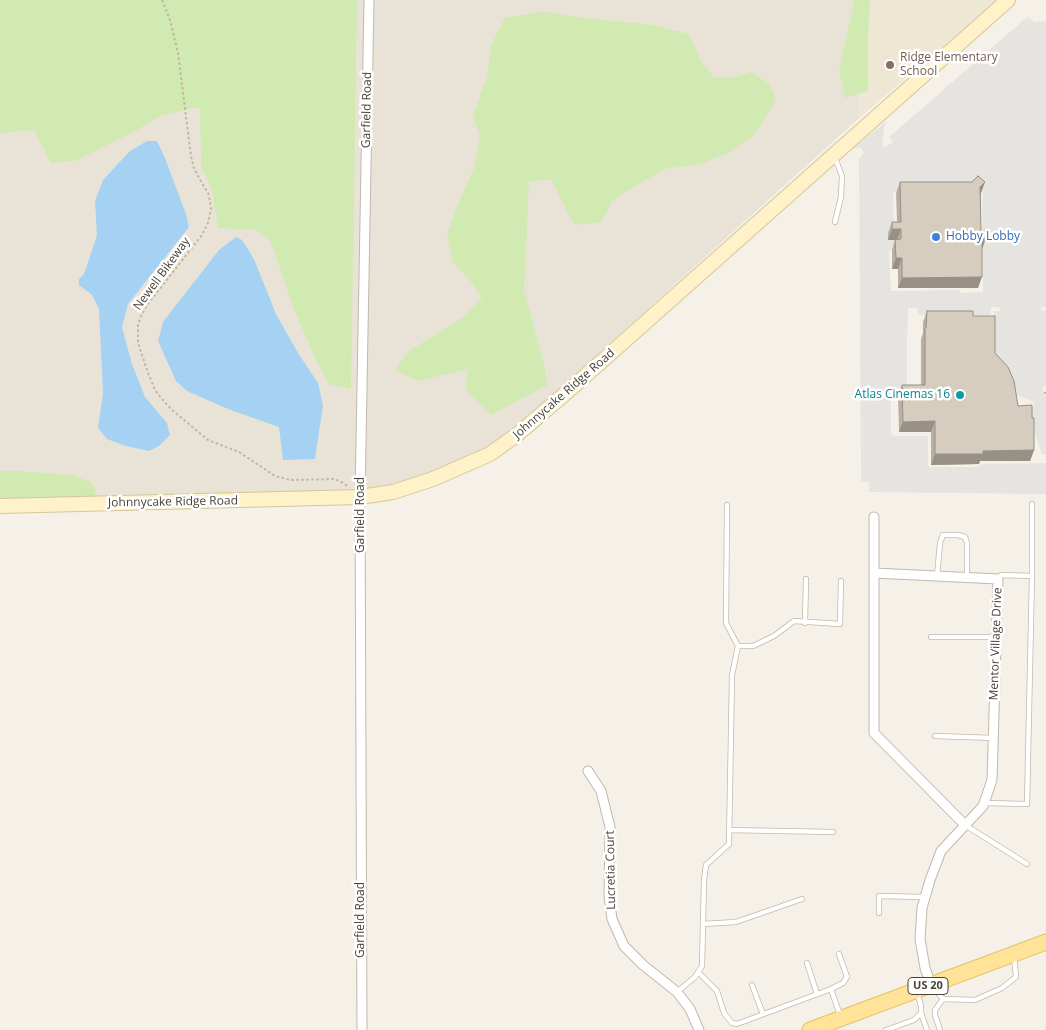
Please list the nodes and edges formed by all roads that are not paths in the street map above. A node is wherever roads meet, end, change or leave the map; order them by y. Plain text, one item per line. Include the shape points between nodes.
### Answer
1 (369, 0) edge
2 (1008, 0) edge
3 (834, 154) junction
4 (834, 222) dead end
5 (354, 498) junction
6 (1032, 504) dead end
7 (727, 505) dead end
8 (0, 506) edge
9 (874, 517) dead end
10 (874, 573) junction
11 (937, 576) junction
12 (1032, 576) junction
13 (967, 577) junction
14 (806, 579) dead end
15 (998, 579) junction
16 (841, 581) dead end
17 (805, 623) junction
18 (931, 636) dead end
19 (996, 637) junction
20 (738, 646) junction
21 (935, 736) dead end
22 (994, 738) junction
23 (588, 771) dead end
24 (984, 803) junction
25 (965, 825) junction
26 (729, 830) junction
27 (833, 832) dead end
28 (1027, 864) dead end
29 (925, 897) junction
30 (802, 899) dead end
31 (878, 913) dead end
32 (703, 924) junction
33 (1046, 942) edge
34 (839, 954) dead end
35 (1014, 955) junction
36 (807, 963) dead end
37 (698, 972) junction
38 (752, 985) dead end
39 (924, 988) junction
40 (831, 989) junction
41 (678, 992) junction
42 (817, 994) junction
43 (943, 999) junction
44 (763, 1014) junction
45 (921, 1014) junction
46 (841, 1019) junction
47 (819, 1029) edge
48 (362, 1030) edge
49 (699, 1030) edge
50 (886, 1030) edge
51 (927, 1030) edge
52 (940, 1030) edge

1 - 5 street, Garfield Road
2 - 3 main road, Johnnycake Ridge Road
3 - 4 lane via 842,176 841,197
3 - 5 main road, Johnnycake Ridge Road via 518,434 490,454 460,468 393,492
5 - 8 main road, Johnnycake Ridge Road
5 - 48 street, Garfield Road
6 - 12 lane
7 - 20 lane via 726,623
9 - 10 street
10 - 11 street, Mentor Village Drive
10 - 25 street via 874,732
11 - 13 street, Mentor Village Drive
11 - 13 lane via 943,536 958,535 967,543
12 - 15 lane via 1001,575
12 - 24 lane via 1027,804
13 - 15 street, Mentor Village Drive
14 - 17 lane
15 - 19 street, Mentor Village Drive
16 - 17 lane via 840,624
17 - 20 lane via 794,622 753,646
18 - 19 lane
19 - 22 street, Mentor Village Drive
20 - 26 lane via 732,675
21 - 22 lane
22 - 24 street, Mentor Village Drive via 992,780
23 - 41 street, Lucretia Court via 601,791 610,826 609,896 612,919 624,946
24 - 25 street, Mentor Village Drive
25 - 28 lane
25 - 29 street, Mentor Village Drive via 941,851
26 - 27 lane
26 - 32 lane via 729,844 706,866
29 - 31 lane via 879,896
29 - 39 street, Mentor Village Drive via 920,939 925,968
30 - 32 lane via 736,922
32 - 37 lane via 702,966
33 - 35 main road, US 20
34 - 40 lane via 847,977
35 - 39 main road, US 20
35 - 43 lane via 1016,976 1002,988 974,1000
36 - 42 lane
37 - 41 lane
37 - 44 lane via 717,991 729,1022 737,1024
38 - 44 lane
39 - 43 lane
39 - 45 lane
39 - 46 main road, US 20
40 - 42 lane
40 - 46 lane
41 - 49 street, Lucretia Court
42 - 44 lane
43 - 52 lane via 935,1010
45 - 50 lane via 914,1020
45 - 51 lane
46 - 47 main road, US 20

